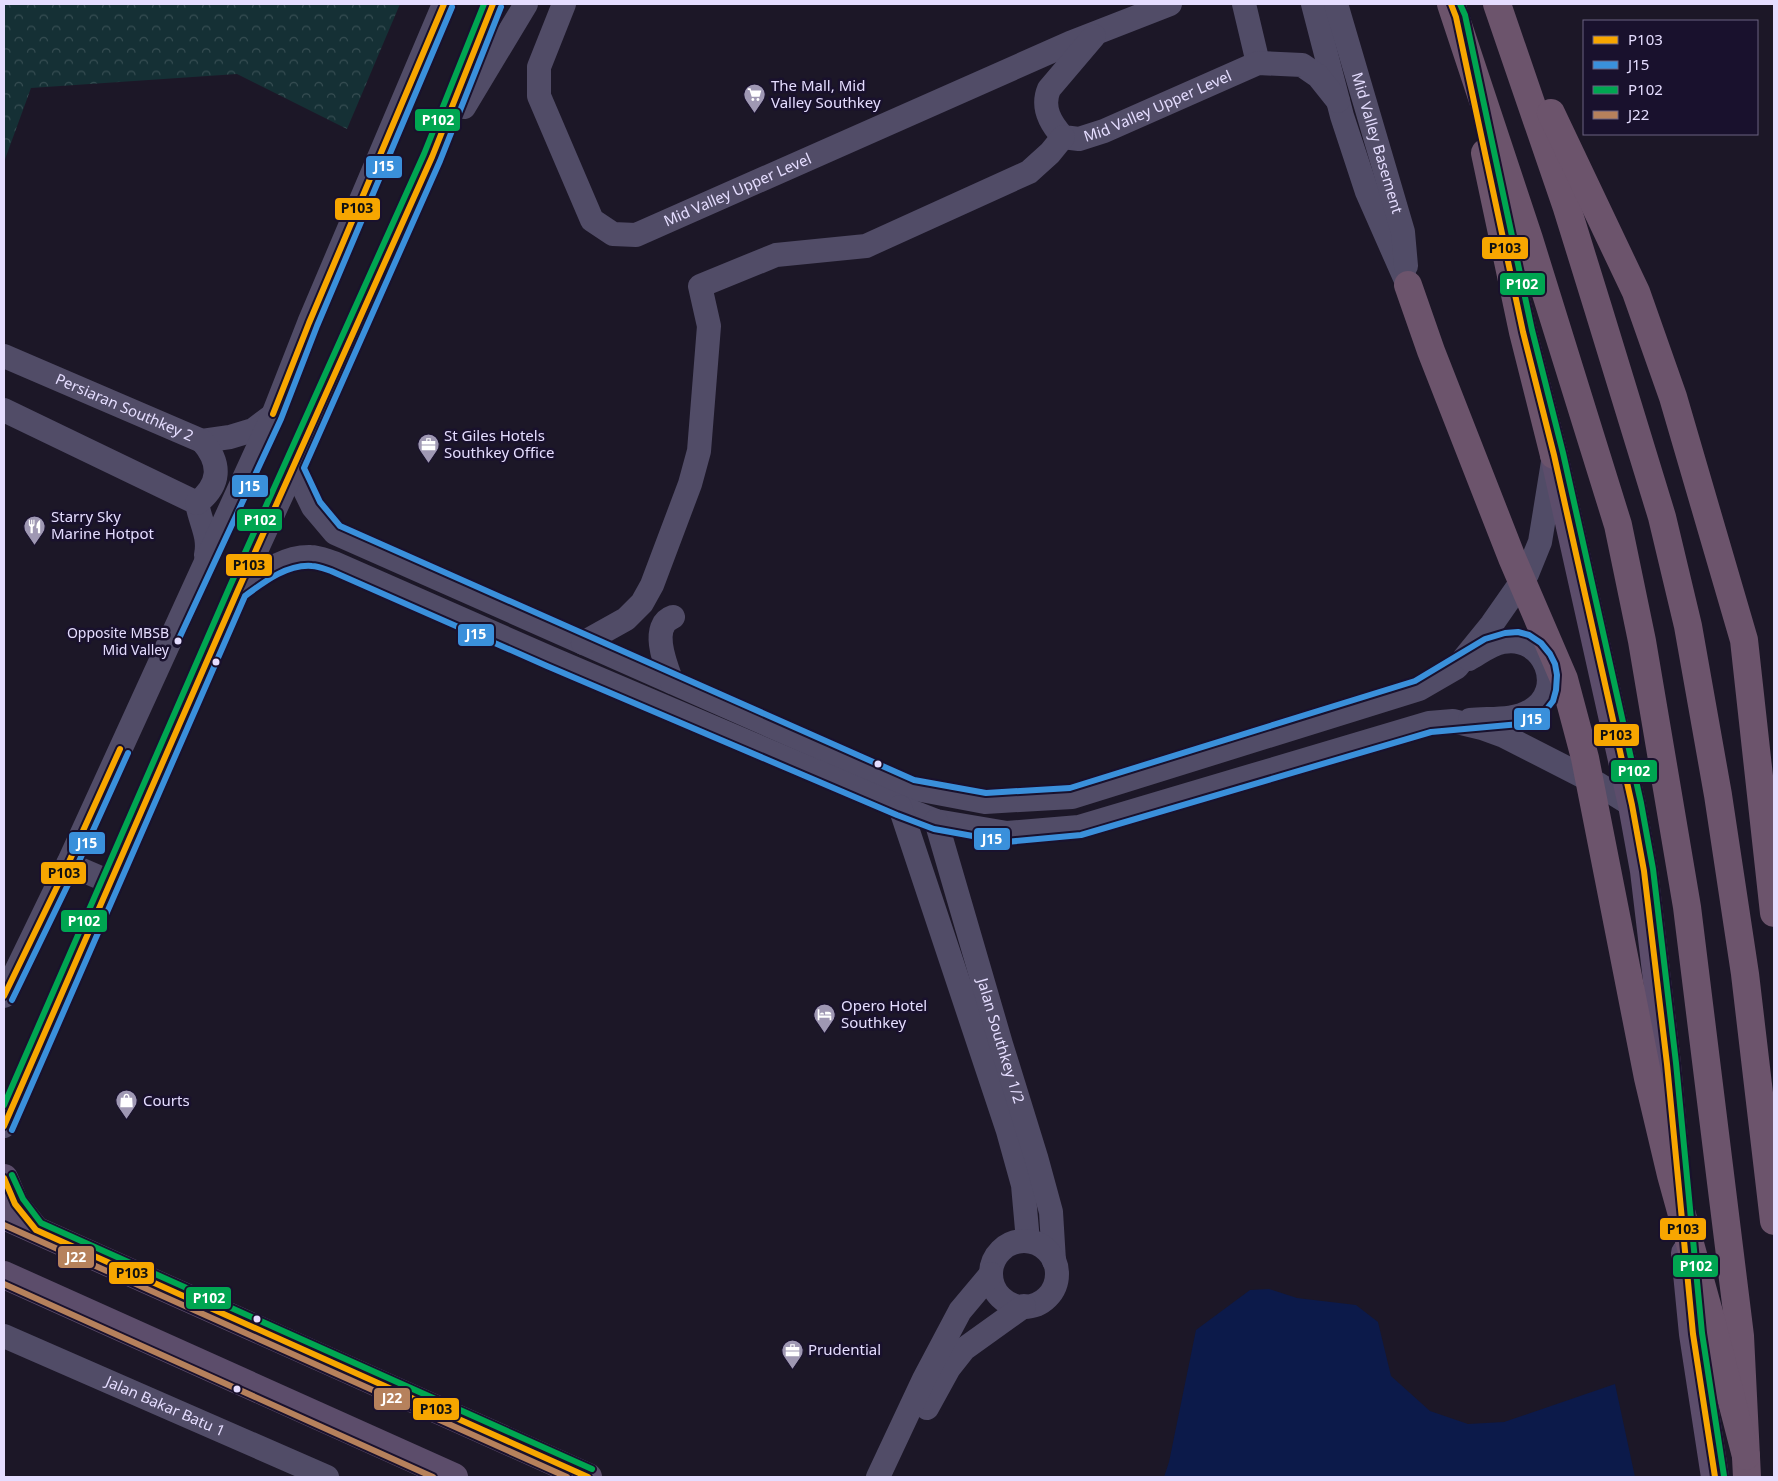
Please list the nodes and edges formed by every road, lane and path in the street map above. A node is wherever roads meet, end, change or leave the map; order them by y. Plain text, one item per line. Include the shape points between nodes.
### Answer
1 (444, 4) edge
2 (493, 4) edge
3 (526, 4) edge
4 (564, 4) edge
5 (1170, 4) edge
6 (1244, 4) edge
7 (1313, 4) edge
8 (1336, 4) edge
9 (1498, 4) edge
10 (1454, 11) edge
11 (1097, 33) junction
12 (1258, 63) junction
13 (1338, 101) junction
14 (1063, 137) junction
15 (432, 157) junction
16 (1408, 285) junction
17 (4, 356) edge
18 (4, 410) edge
19 (273, 415) junction
20 (202, 441) junction
21 (1554, 455) junction
22 (294, 468) junction
23 (197, 503) junction
24 (205, 560) junction
25 (238, 590) junction
26 (673, 617) dead end
27 (583, 643) junction
28 (1457, 667) junction
29 (672, 682) junction
30 (1453, 721) junction
31 (1632, 805) junction
32 (900, 806) junction
33 (936, 821) junction
34 (68, 864) junction
35 (110, 882) junction
36 (1774, 913) edge
37 (4, 996) edge
38 (4, 1126) edge
39 (4, 1178) edge
40 (4, 1216) edge
41 (1774, 1221) edge
42 (36, 1230) junction
43 (1028, 1241) junction
44 (1054, 1261) junction
45 (991, 1274) junction
46 (4, 1275) edge
47 (1024, 1306) junction
48 (4, 1336) edge
49 (1746, 1466) edge
50 (327, 1477) edge
51 (454, 1477) edge
52 (588, 1477) edge
53 (878, 1477) edge
54 (893, 1477) edge
55 (1715, 1477) edge

1 - 19 street
2 - 15 street
3 - 15 street
4 - 11 street, Mid Valley Upper Level via 538,67 539,96 592,220 613,234 636,235
5 - 11 street, Mid Valley Upper Level
6 - 12 street
7 - 13 street, Mid Valley Upper Level
8 - 16 street, Mid Valley Basement via 1403,232
9 - 36 highway via 1636,292 1673,397 1744,640
9 - 41 highway via 1567,208 1662,517 1688,626 1745,974
10 - 21 highway via 1522,332
10 - 49 highway, bridge via 1618,525 1642,641 1688,916 1740,1336
11 - 14 street, Mid Valley Upper Level via 1046,95 1048,115
12 - 13 street, Mid Valley Upper Level via 1302,65 1318,76
12 - 14 street, Mid Valley Upper Level via 1104,132 1079,139
13 - 16 street, Mid Valley Upper Level via 1367,192
14 - 27 street via 1028,172 866,246 776,255 700,286 709,326 699,451 690,484 652,585 642,603 626,619
15 - 22 street
16 - 49 highway, bridge via 1512,558 1564,679 1585,758 1648,1078
17 - 20 street, Persiaran Southkey 2
18 - 23 street
19 - 20 street, Persiaran Southkey 2 via 253,430
19 - 24 street
20 - 23 street via 210,450 216,474 206,496
21 - 28 street via 1540,542 1527,574
21 - 31 main road
22 - 25 street
22 - 27 street via 313,507 335,534
23 - 24 street via 206,530 208,546
24 - 34 street
25 - 32 street via 268,569 288,561 312,557 334,564
25 - 35 street
26 - 29 street via 664,623 661,631 662,652
27 - 29 street
28 - 29 street via 1419,689 1072,797 985,802 911,788
28 - 30 street via 1490,646 1517,641 1533,647 1542,656 1549,683 1540,704 1530,712 1518,716
30 - 31 street via 1504,736
30 - 33 street via 1429,723 1079,827 1007,833
31 - 55 main road via 1644,871 1667,1064 1692,1334
32 - 33 street
32 - 43 street, Jalan Southkey 1/2 via 1008,1131 1023,1185
33 - 44 street, Jalan Southkey 1/2 via 1051,1212
34 - 35 street
34 - 37 street
35 - 38 street
39 - 42 main road via 15,1204
40 - 42 main road
42 - 52 main road
43 - 44 street via 1042,1246
43 - 45 street via 1005,1246 996,1255
44 - 47 street via 1057,1280 1052,1292 1043,1301
45 - 47 street via 996,1292 1006,1302
45 - 53 street via 960,1311
46 - 51 main road
47 - 54 street via 964,1349 949,1368
48 - 50 street, Jalan Bakar Batu 1

